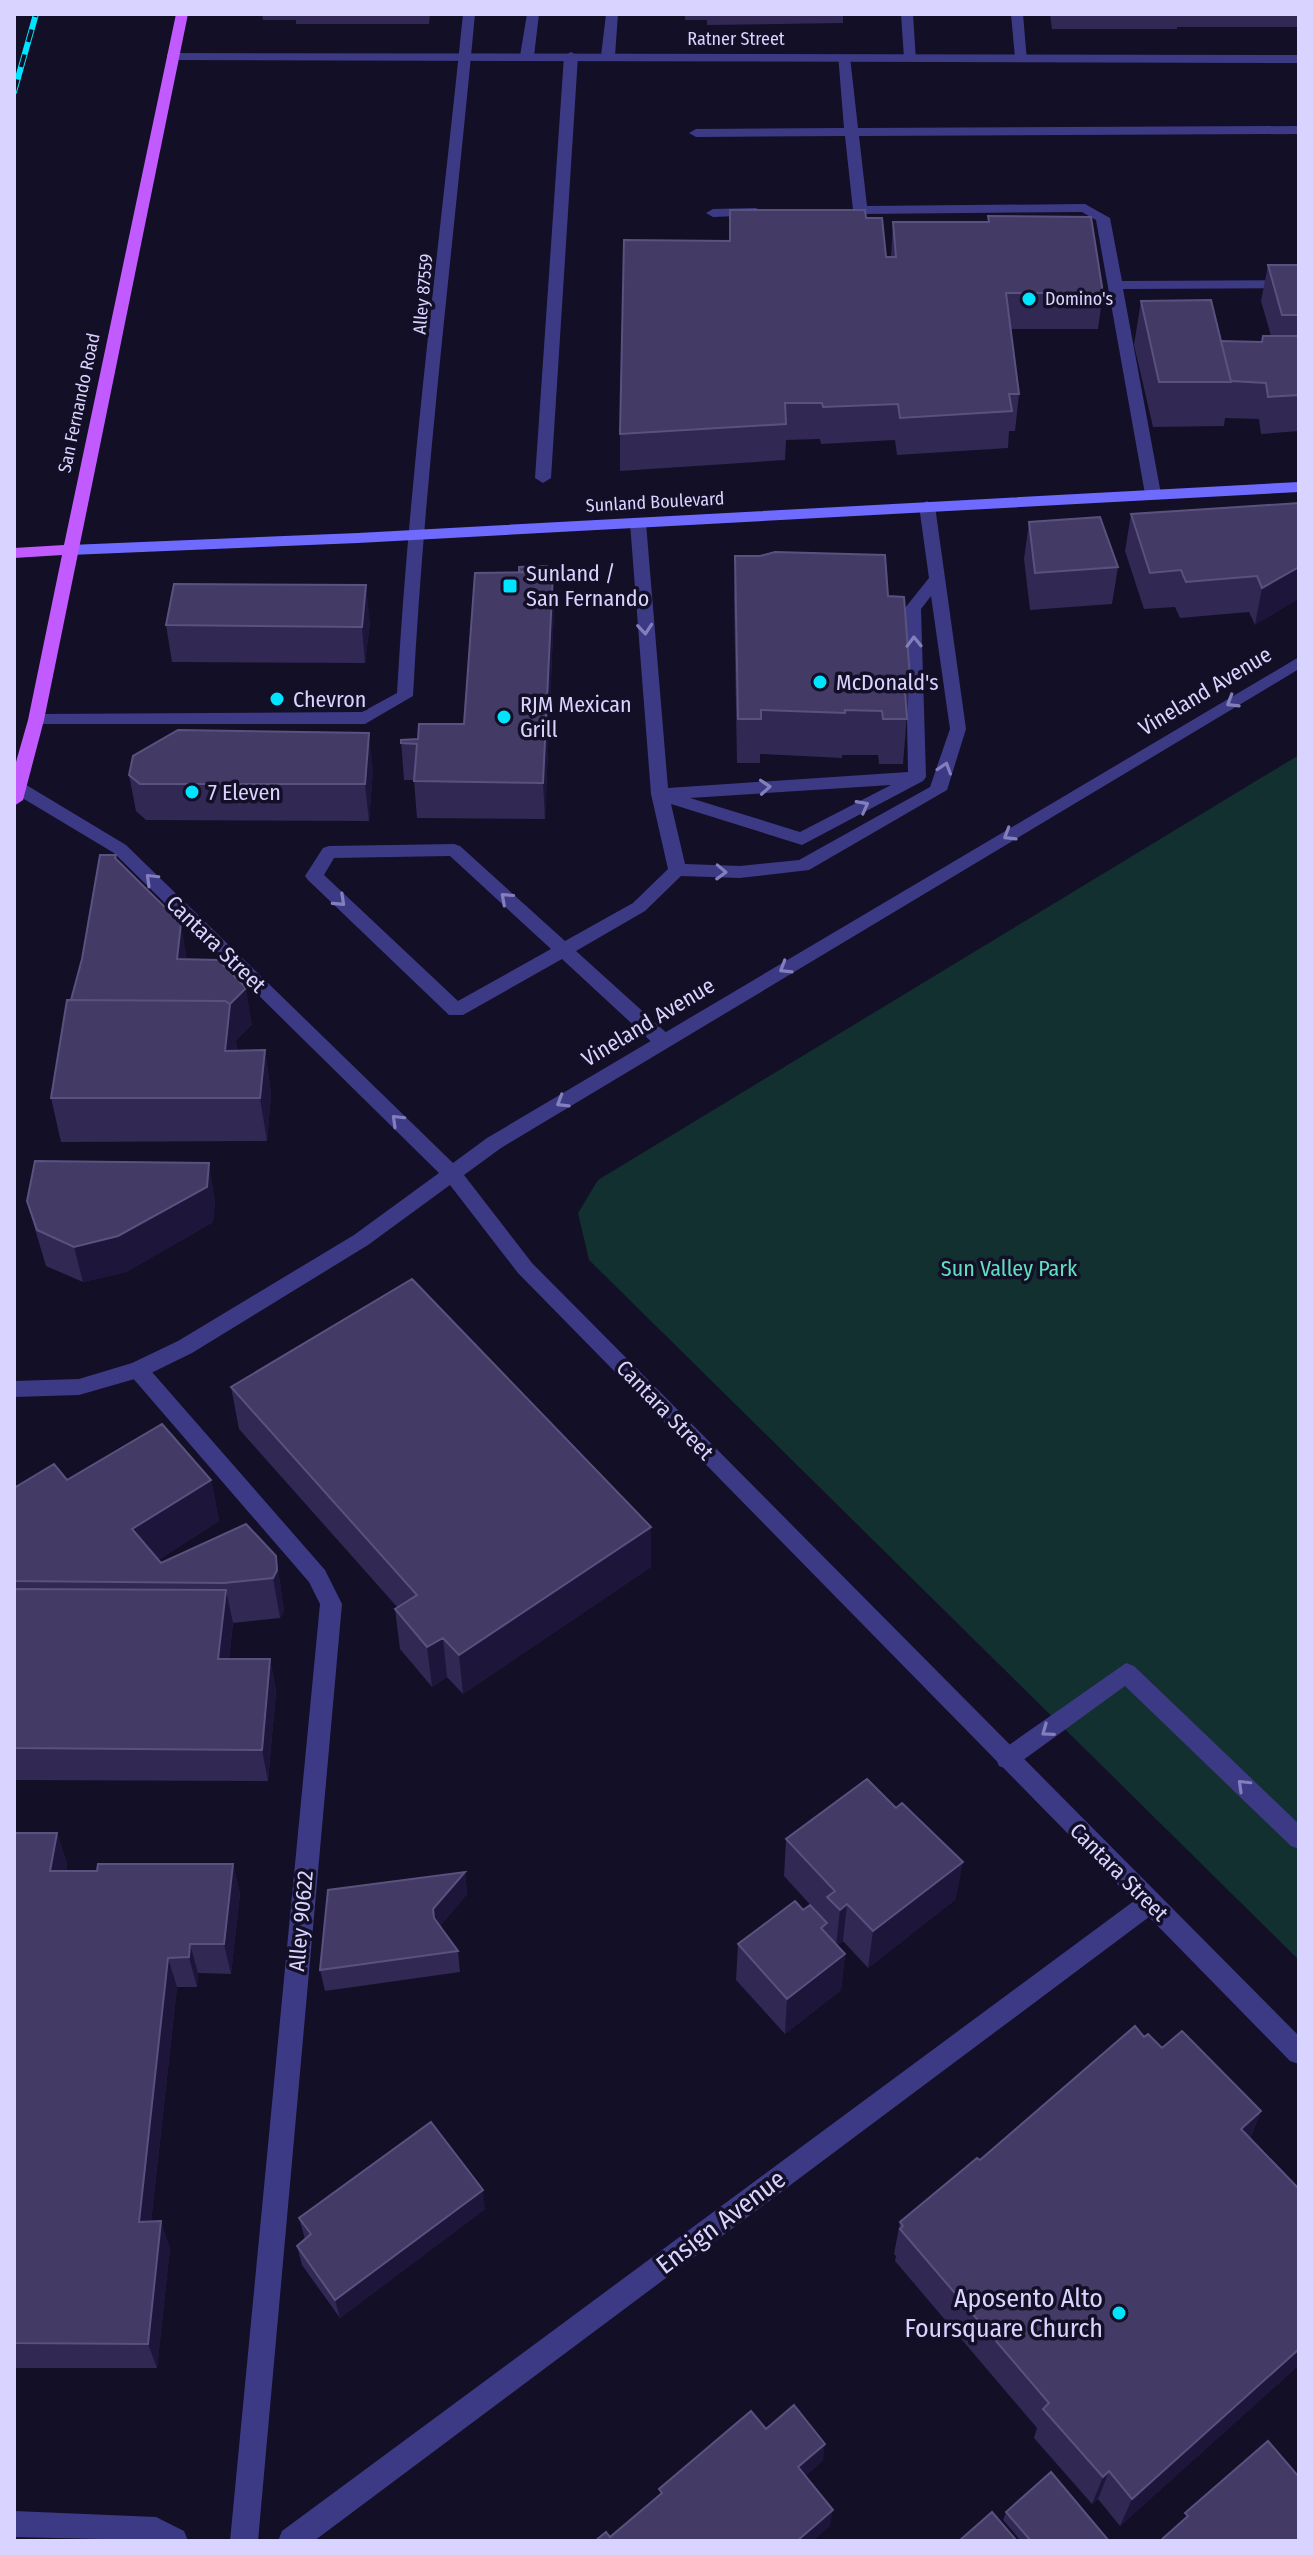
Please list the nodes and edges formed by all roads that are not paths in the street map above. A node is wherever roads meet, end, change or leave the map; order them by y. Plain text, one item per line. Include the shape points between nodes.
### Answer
1 (182, 14) edge
2 (469, 14) edge
3 (533, 14) edge
4 (612, 14) edge
5 (907, 14) edge
6 (1017, 14) edge
7 (466, 55) junction
8 (527, 56) junction
9 (571, 56) junction
10 (608, 56) junction
11 (172, 57) junction
12 (843, 57) junction
13 (911, 58) junction
14 (1022, 58) junction
15 (1299, 59) edge
16 (1299, 130) edge
17 (851, 131) junction
18 (696, 133) dead end
19 (772, 212) edge
20 (713, 213) dead end
21 (1299, 284) edge
22 (1114, 285) junction
23 (543, 478) dead end
24 (1299, 487) edge
25 (1153, 494) junction
26 (927, 506) junction
27 (638, 523) junction
28 (414, 535) junction
29 (70, 550) junction
30 (14, 553) edge
31 (938, 578) junction
32 (1299, 662) edge
33 (36, 720) junction
34 (917, 777) junction
35 (16, 794) edge
36 (660, 794) junction
37 (677, 870) junction
38 (563, 950) junction
39 (663, 1041) junction
40 (452, 1174) junction
41 (138, 1370) junction
42 (14, 1389) edge
43 (1007, 1759) junction
44 (1299, 1839) edge
45 (1150, 1903) junction
46 (1299, 2053) edge
47 (14, 2524) edge
48 (174, 2541) edge
49 (244, 2541) edge
50 (292, 2541) edge

1 - 11 main road, San Fernando Road
2 - 7 street, Alley 87559
3 - 8 street
4 - 10 street
5 - 13 street
6 - 14 street
7 - 8 street, Ratner Street
7 - 11 street, Ratner Street
7 - 28 street, Alley 87559
8 - 9 street, Ratner Street
9 - 10 street, Ratner Street
9 - 23 street
10 - 12 street, Ratner Street
11 - 29 main road, San Fernando Road
12 - 13 street, Ratner Street
12 - 17 street
13 - 14 street, Ratner Street
14 - 15 street, Ratner Street
16 - 17 street
17 - 18 street
17 - 22 street via 853,210 1085,208 1103,218
19 - 20 street
21 - 22 street
22 - 25 street
24 - 25 main road, Sunland Boulevard
25 - 26 main road, Sunland Boulevard
26 - 27 main road, Sunland Boulevard
26 - 31 street
27 - 28 main road, Sunland Boulevard
27 -> 36 street
28 - 29 main road, Sunland Boulevard
28 - 33 street, Alley 87559 via 405,696 365,718
29 - 30 main road, Sunland Boulevard
29 - 33 main road, San Fernando Road
34 -> 31 street via 913,608
37 -> 31 street via 803,866 938,790 958,729
32 -> 39 street, Vineland Avenue
33 - 35 main road, San Fernando Road
36 -> 34 street
36 -> 34 street via 802,839
40 -> 35 street, Cantara Street via 120,849
36 - 37 street
37 - 38 street via 639,907
38 -> 38 street via 454,850 329,852 314,876 456,1010
38 - 39 street
39 -> 40 street, Vineland Avenue
40 - 41 street, Vineland Avenue via 361,1240
40 - 43 street, Cantara Street via 525,1268
41 - 42 street, Vineland Avenue via 79,1387
41 - 49 street, Alley 90622 via 317,1576 331,1604
44 -> 43 street via 1126,1673
43 - 45 street, Cantara Street
45 - 46 street, Cantara Street
45 - 50 street, Ensign Avenue
47 - 48 street via 156,2530

